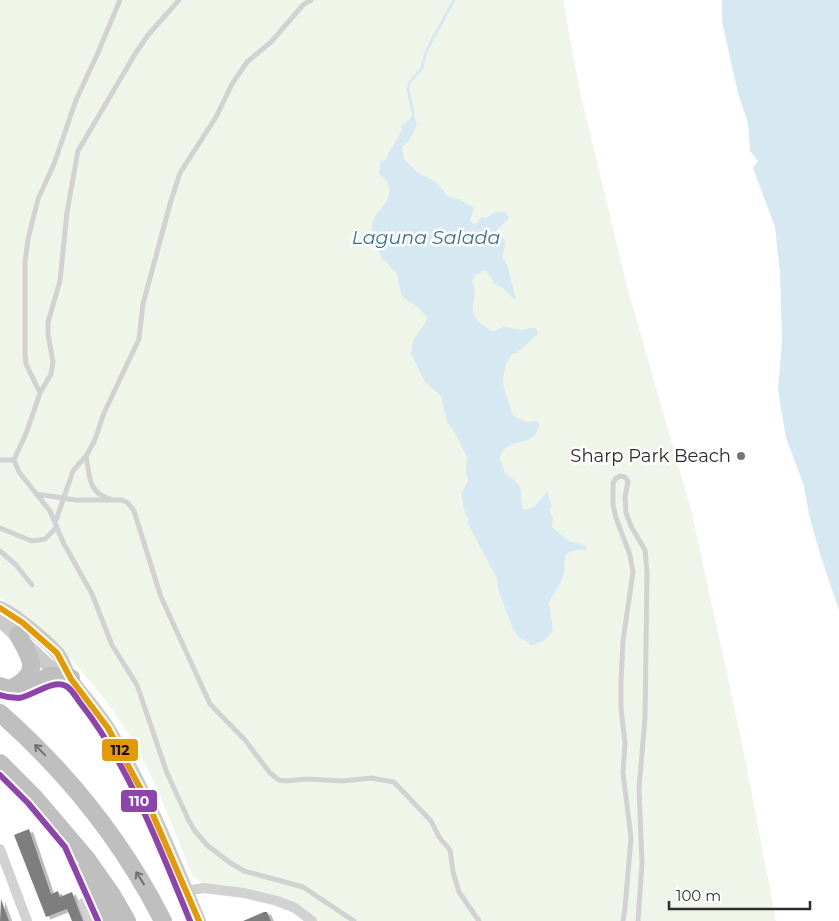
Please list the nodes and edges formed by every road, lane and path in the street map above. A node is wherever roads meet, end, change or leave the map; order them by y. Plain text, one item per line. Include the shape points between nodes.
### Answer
1 (120, 0) edge
2 (179, 0) edge
3 (311, 0) edge
4 (40, 392) junction
5 (86, 456) junction
6 (0, 460) edge
7 (14, 460) junction
8 (36, 494) junction
9 (62, 499) junction
10 (113, 500) junction
11 (55, 526) junction
12 (0, 528) edge
13 (0, 551) edge
14 (32, 585) dead end
15 (0, 608) edge
16 (0, 620) edge
17 (18, 634) junction
18 (70, 678) junction
19 (6, 687) edge
20 (0, 713) edge
21 (0, 763) edge
22 (72, 842) junction
23 (0, 848) edge
24 (186, 890) junction
25 (83, 903) dead end
26 (27, 921) edge
27 (90, 921) edge
28 (108, 921) edge
29 (127, 921) edge
30 (163, 921) edge
31 (200, 921) edge
32 (312, 921) edge
33 (354, 921) edge
34 (479, 921) edge
35 (623, 921) edge
36 (638, 921) edge

1 - 4 lane via 76,100 38,199 28,240 25,262 26,364
2 - 4 lane via 135,54 78,150 60,281 48,322 53,362 51,374
3 - 5 lane via 247,62 180,173 143,304 139,339
4 - 7 lane
5 - 9 lane via 73,471
5 - 10 lane via 96,492
6 - 7 lane
7 - 8 lane via 18,472
8 - 9 lane
8 - 11 lane via 50,511
9 - 10 lane
9 - 11 lane
10 - 34 lane via 128,503 134,511 161,597 210,704 279,780 371,778 394,782 431,821 450,850 459,892
11 - 12 lane via 44,539 32,541
11 - 33 lane via 92,594 112,645 137,685 167,773 195,830 208,846 244,871 303,887
13 - 14 lane
15 - 18 street via 26,625 61,657
16 - 17 street
17 - 18 street via 50,667
17 - 19 highway via 32,663 30,674
18 - 19 highway via 56,675 33,686
18 - 24 street via 107,726 125,757
30 -> 20 highway via 133,868 81,796 30,740
21 - 22 highway
22 - 28 highway
22 - 29 highway via 98,874
23 - 26 street
24 - 31 street
24 - 32 street via 203,888 276,900 296,908
25 - 27 street
35 - 36 lane via 631,838 623,773 625,743 621,682 633,572 613,505 613,484 620,476 628,481 626,513 645,550 647,573 645,720 639,788 642,864

